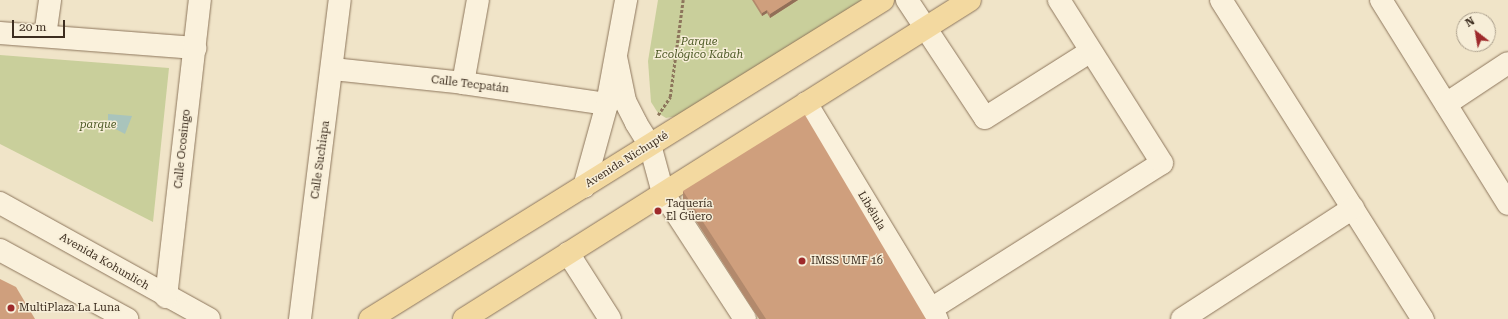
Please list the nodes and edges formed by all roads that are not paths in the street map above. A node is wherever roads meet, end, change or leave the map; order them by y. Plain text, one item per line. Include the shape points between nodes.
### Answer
1 (50, 0) edge
2 (200, 0) edge
3 (340, 0) edge
4 (478, 0) edge
5 (626, 0) edge
6 (883, 0) edge
7 (907, 0) edge
8 (970, 0) edge
9 (1059, 0) edge
10 (1221, 0) edge
11 (1381, 0) edge
12 (925, 28) junction
13 (0, 33) edge
14 (45, 36) junction
15 (195, 48) junction
16 (1091, 51) junction
17 (616, 57) junction
18 (1508, 63) edge
19 (333, 69) junction
20 (463, 83) junction
21 (806, 103) junction
22 (607, 104) junction
23 (1446, 104) junction
24 (647, 140) junction
25 (584, 187) junction
26 (664, 193) junction
27 (0, 203) edge
28 (1508, 204) edge
29 (1353, 208) junction
30 (0, 250) edge
31 (568, 253) junction
32 (166, 297) junction
33 (934, 314) edge
34 (474, 316) edge
35 (127, 319) edge
36 (209, 319) edge
37 (300, 319) edge
38 (370, 319) edge
39 (610, 319) edge
40 (745, 319) edge
41 (1182, 319) edge
42 (1424, 319) edge

1 - 14 street
2 - 15 street, Calle Ocosingo
3 - 19 street, Calle Suchiapa
4 - 20 street
5 - 17 street
6 - 24 main road, Avenida Nichupté
7 - 12 street
8 - 12 main road
9 - 16 street
10 - 29 street
11 - 23 street
12 - 16 street via 985,118
12 - 21 main road
13 - 14 street
14 - 15 street
15 - 32 street, Calle Ocosingo
16 - 33 street via 1162,163
17 - 22 street
17 - 24 street via 625,101
18 - 23 street
19 - 20 street, Calle Tecpatán
19 - 37 street, Calle Suchiapa
20 - 22 street, Calle Tecpatán
21 - 26 main road
21 - 33 street, Libélula
22 - 25 street
23 - 28 street
24 - 25 main road, Avenida Nichupté
24 - 26 street
25 - 38 main road, Avenida Nichupté
26 - 31 main road
26 - 40 street
27 - 32 street, Avenida Kohunlich
29 - 41 street
29 - 42 street
30 - 35 street
31 - 34 main road
31 - 39 street
32 - 36 street, Avenida Kohunlich

